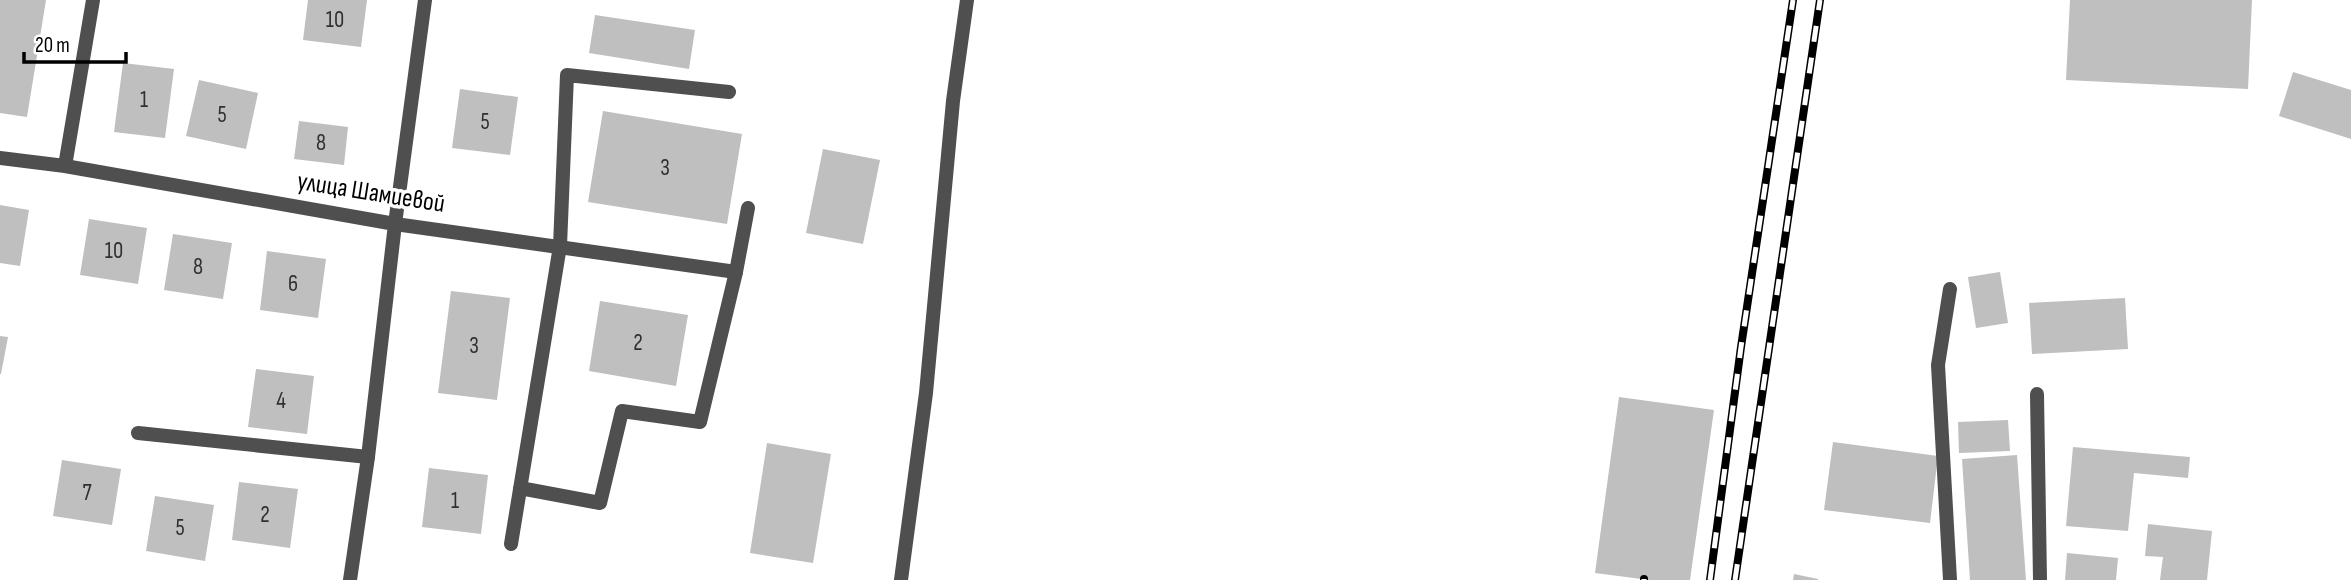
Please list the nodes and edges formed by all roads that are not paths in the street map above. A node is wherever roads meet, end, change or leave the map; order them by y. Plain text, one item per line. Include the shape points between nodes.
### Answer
1 (93, 0) edge
2 (425, 0) edge
3 (967, 0) edge
4 (729, 92) dead end
5 (0, 158) edge
6 (65, 166) junction
7 (748, 208) dead end
8 (395, 224) junction
9 (560, 246) junction
10 (736, 272) junction
11 (1950, 289) dead end
12 (2037, 394) dead end
13 (138, 433) dead end
14 (369, 457) junction
15 (520, 488) junction
16 (511, 544) dead end
17 (350, 580) edge
18 (901, 580) edge
19 (1950, 580) edge
20 (2040, 580) edge

1 - 6 street
2 - 8 street
3 - 18 street via 926,393
4 - 9 street via 567,75
5 - 6 street, улица Шамиевой
6 - 8 street, улица Шамиевой
7 - 10 street
8 - 9 street, улица Шамиевой
8 - 14 street
9 - 10 street, улица Шамиевой
9 - 15 street
10 - 15 street via 700,422 622,411 600,503
11 - 19 street via 1938,365
12 - 20 street
13 - 14 street
14 - 17 street
15 - 16 street

